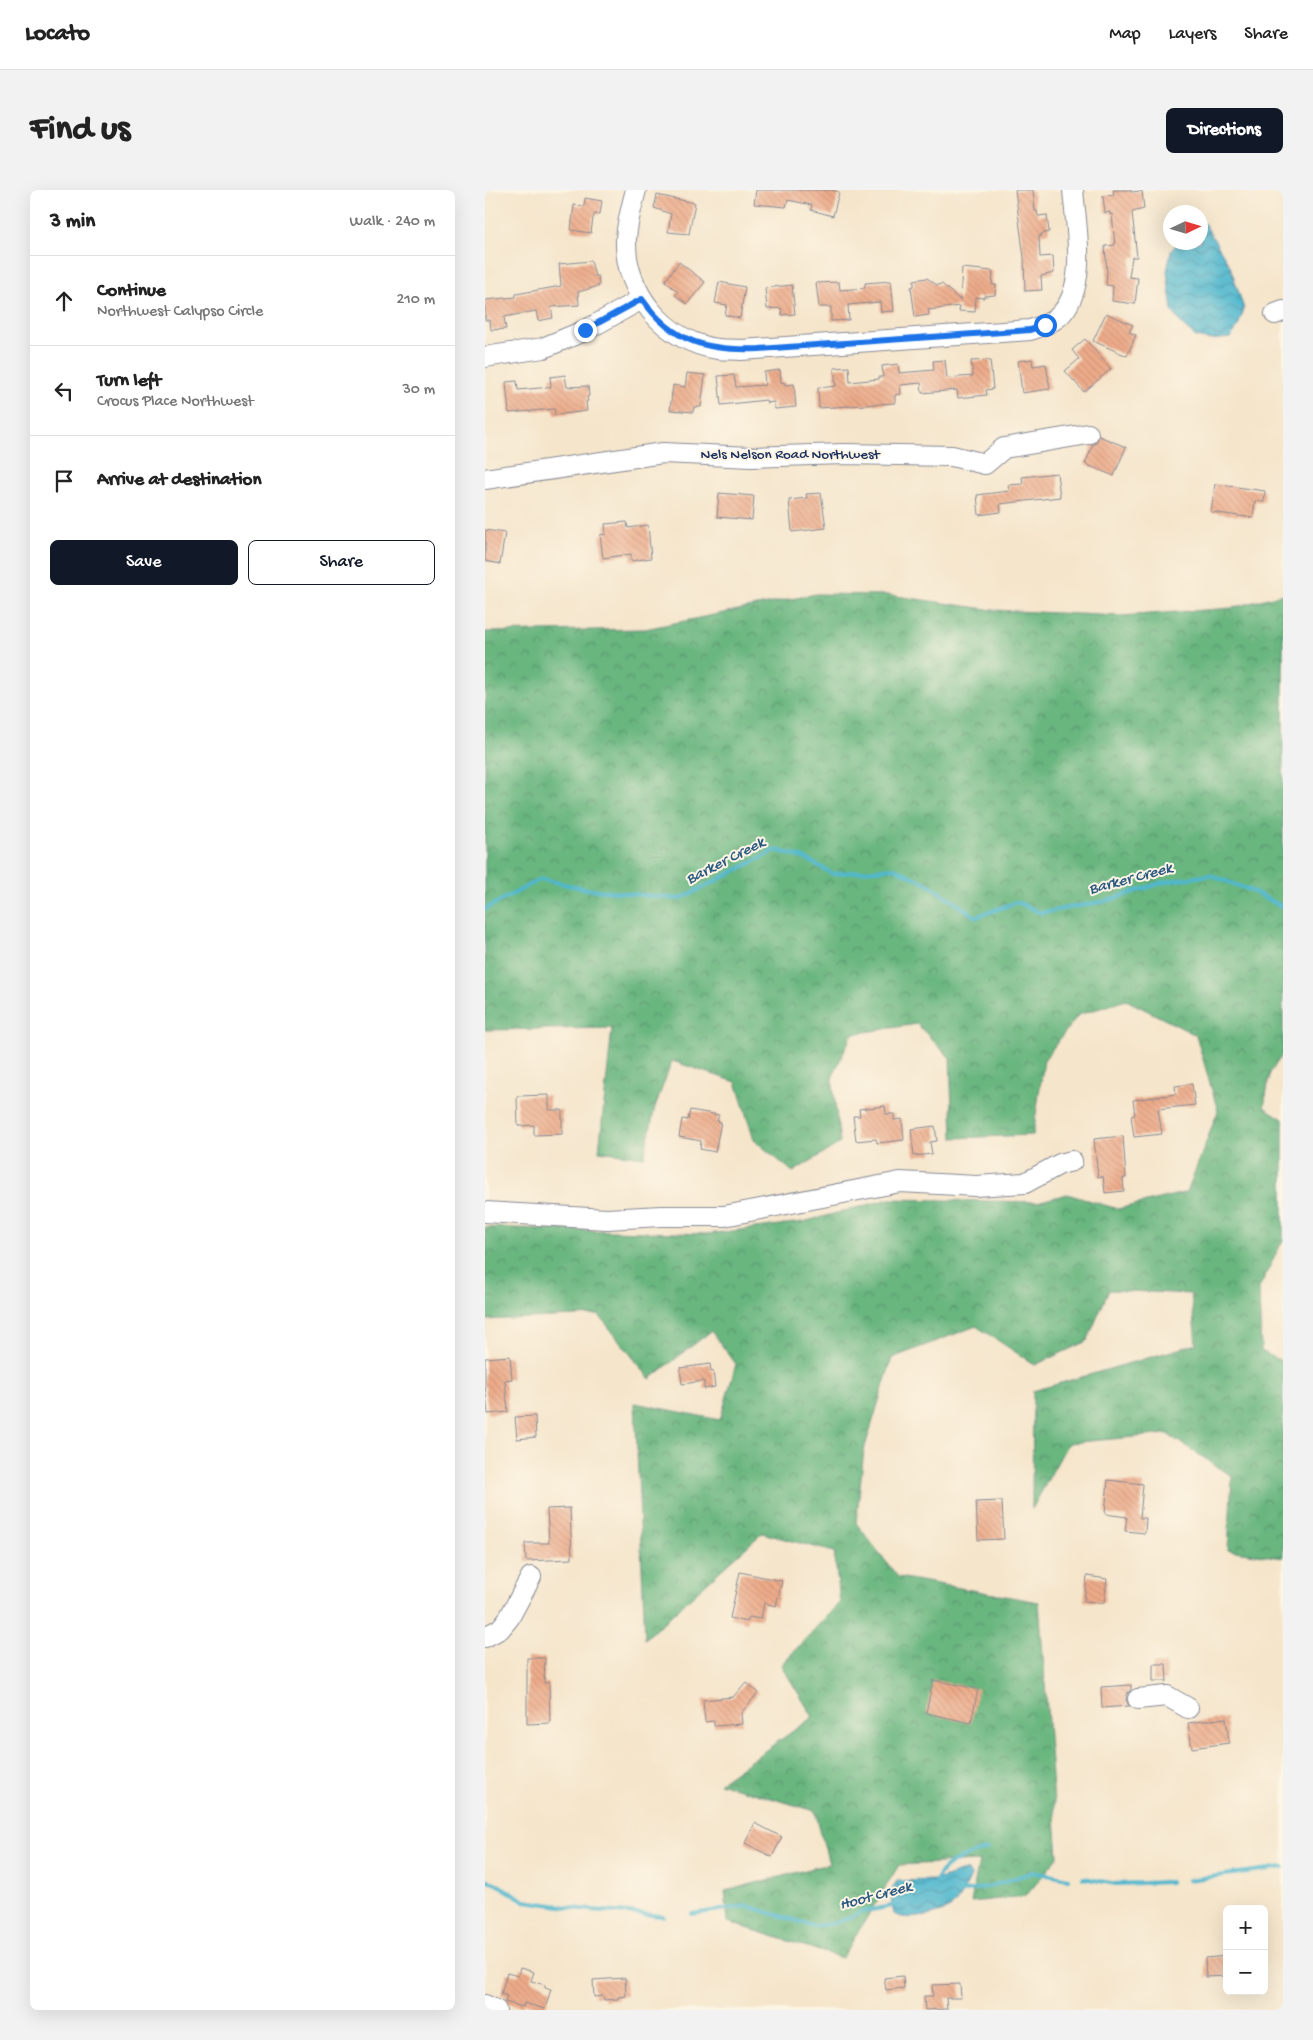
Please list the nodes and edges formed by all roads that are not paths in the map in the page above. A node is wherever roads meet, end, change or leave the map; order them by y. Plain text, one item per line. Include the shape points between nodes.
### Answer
1 (636, 190) edge
2 (1073, 190) edge
3 (642, 299) junction
4 (485, 357) edge
5 (1088, 434) dead end
6 (485, 479) edge
7 (1072, 1161) dead end
8 (485, 1212) edge
9 (531, 1577) dead end
10 (485, 1637) edge
11 (1138, 1699) dead end
12 (1188, 1708) dead end
13 (485, 2005) edge
14 (496, 2010) edge

1 - 3 street via 626,238 628,265
2 - 3 street via 1078,277 1072,299 1058,317 1030,330 759,349 717,349 676,334 652,313
3 - 4 street via 543,348
5 - 6 street, Nels Nelson Road Northwest via 1004,448 985,464 952,456 844,454 751,457 663,453
7 - 8 street via 1025,1183 976,1186 892,1183 724,1216 607,1219
9 - 10 street via 509,1618 500,1629
11 - 12 street via 1167,1696
13 - 14 street

